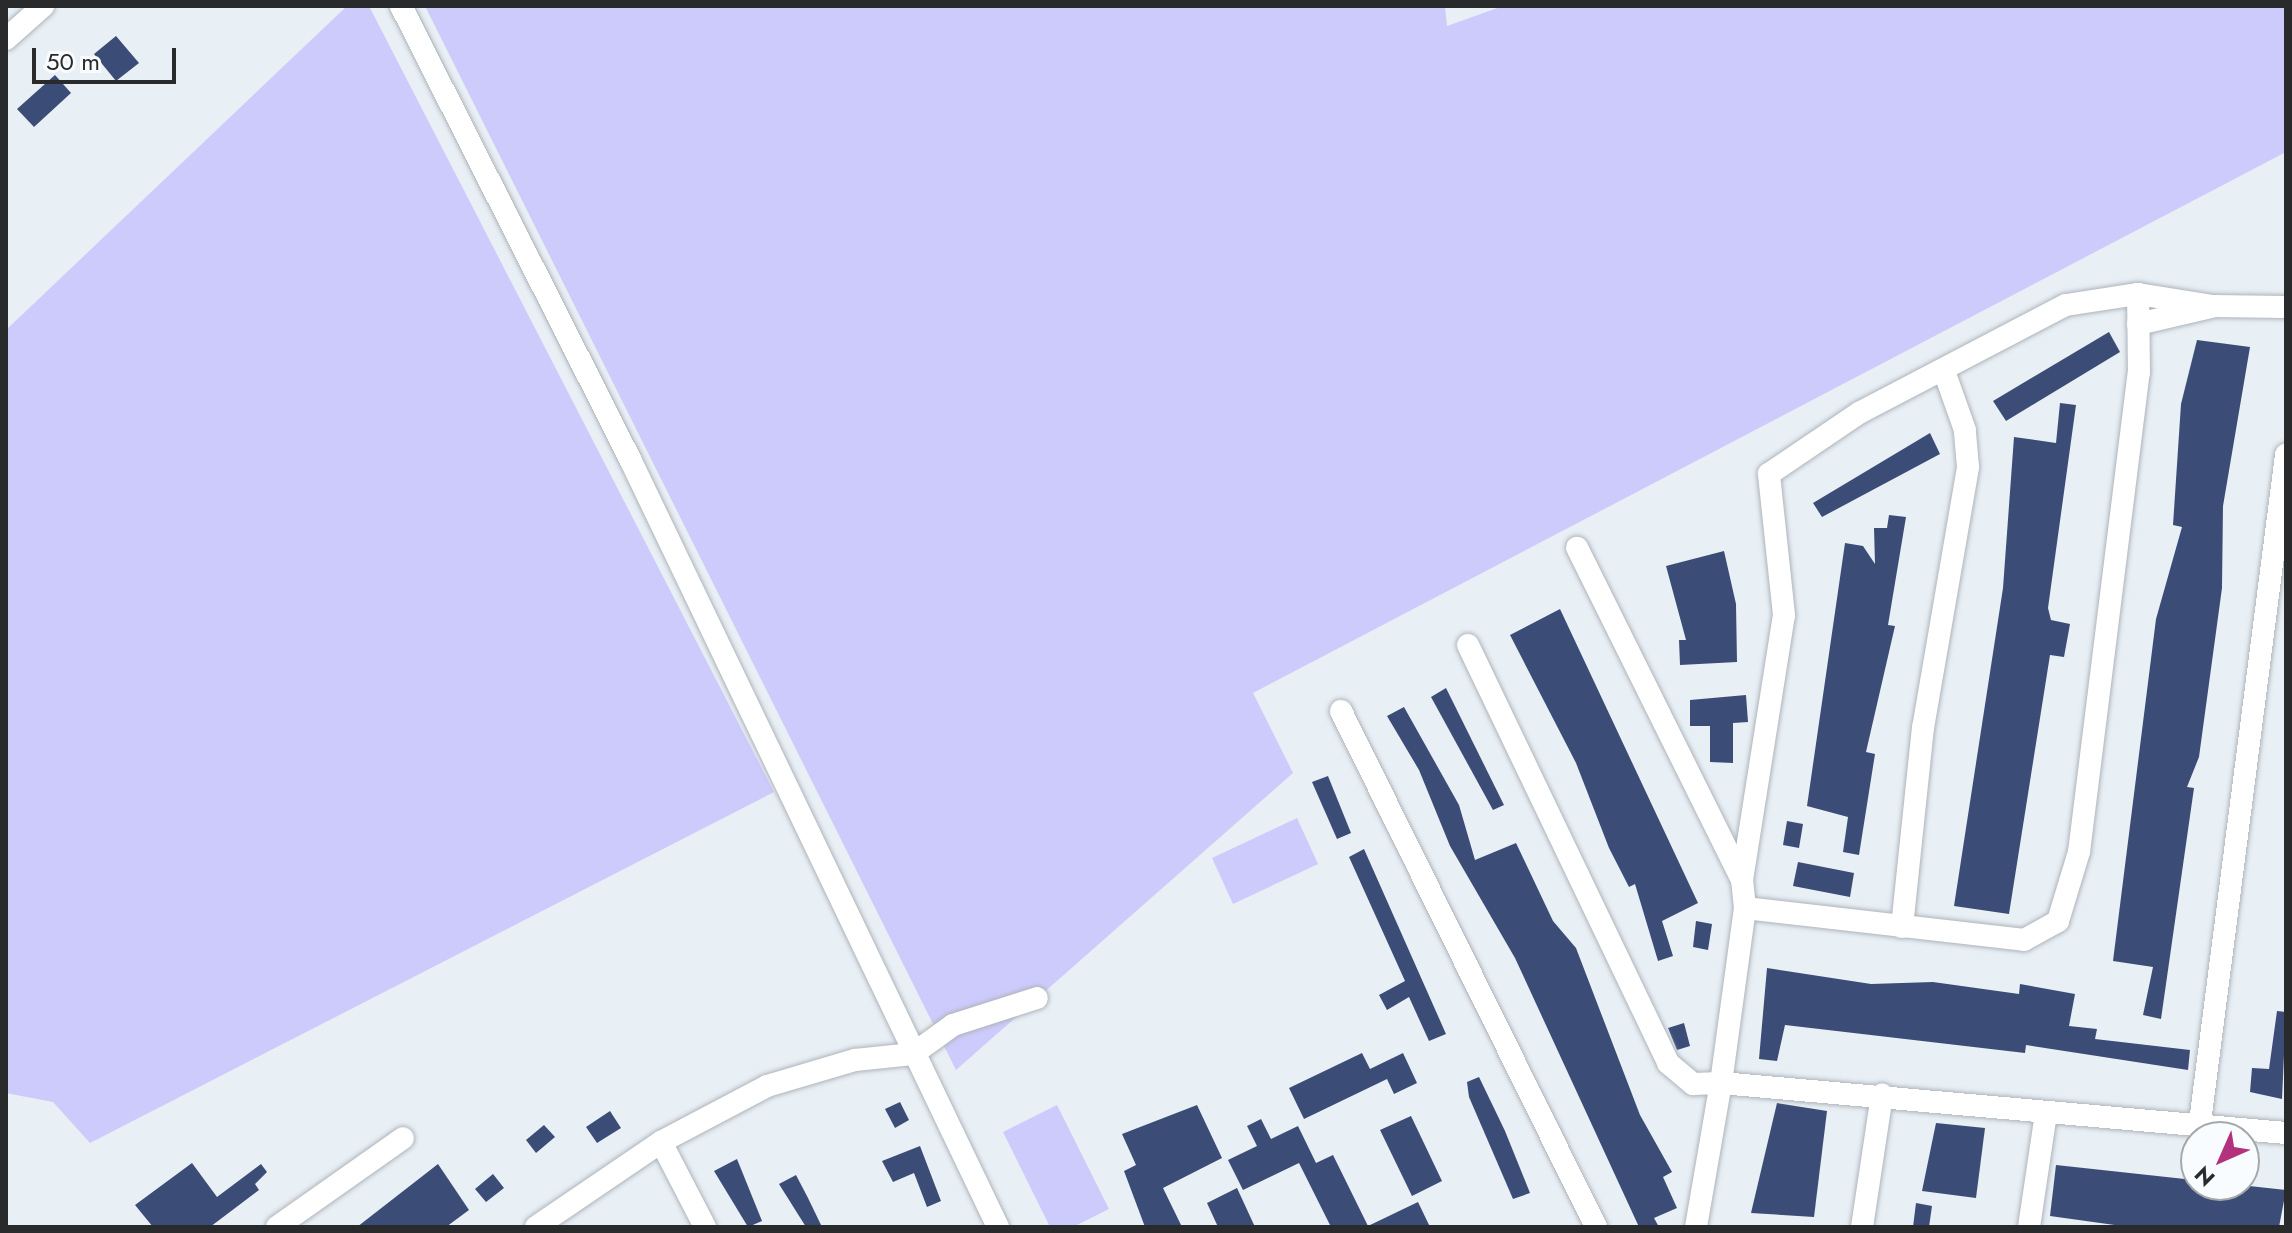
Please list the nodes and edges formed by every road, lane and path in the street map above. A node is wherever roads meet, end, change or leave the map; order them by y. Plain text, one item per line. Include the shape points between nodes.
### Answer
1 (43, 6) edge
2 (401, 6) edge
3 (6, 39) edge
4 (2138, 294) junction
5 (2213, 306) junction
6 (2286, 307) edge
7 (2138, 324) junction
8 (1944, 371) junction
9 (2286, 455) edge
10 (1577, 548) dead end
11 (1468, 645) dead end
12 (1341, 711) dead end
13 (1742, 880) junction
14 (1745, 908) junction
15 (1902, 927) junction
16 (1037, 998) dead end
17 (913, 1054) junction
18 (1721, 1083) junction
19 (1882, 1094) junction
20 (2046, 1113) junction
21 (2183, 1121) edge
22 (2200, 1121) edge
23 (2260, 1130) edge
24 (2286, 1133) edge
25 (403, 1138) dead end
26 (661, 1142) junction
27 (277, 1227) edge
28 (536, 1227) edge
29 (705, 1227) edge
30 (998, 1227) edge
31 (1596, 1227) edge
32 (1696, 1227) edge
33 (1862, 1227) edge
34 (2029, 1227) edge

1 - 3 street
2 - 17 street via 592,385
4 - 5 street
4 - 7 street
4 - 8 street via 2066,305
5 - 6 street
5 - 7 street
7 - 15 street via 2139,373 2079,852 2064,912 2041,936 2024,940
8 - 13 street via 1859,413 1769,474 1784,615
8 - 15 street via 1965,430 1968,467 1923,728
9 - 22 street
10 - 13 street
11 - 18 street via 1668,1063 1693,1084
12 - 31 street
13 - 14 street
14 - 15 street
14 - 18 street
16 - 17 street via 953,1025
17 - 26 street via 855,1060 767,1086
17 - 30 street
18 - 19 street
18 - 32 street
19 - 20 street
19 - 33 street
20 - 21 street
20 - 34 street
23 - 24 street
25 - 27 street
26 - 28 street
26 - 29 street

